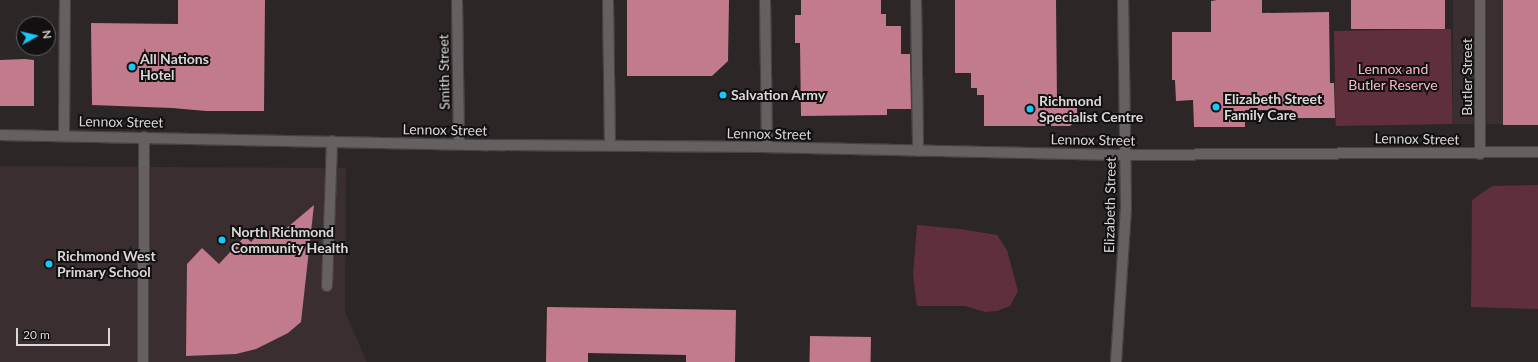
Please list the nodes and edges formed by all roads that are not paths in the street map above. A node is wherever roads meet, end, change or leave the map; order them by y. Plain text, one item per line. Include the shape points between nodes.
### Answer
1 (65, 0) edge
2 (457, 0) edge
3 (608, 0) edge
4 (765, 0) edge
5 (916, 0) edge
6 (1123, 0) edge
7 (1480, 0) edge
8 (0, 135) edge
9 (64, 135) junction
10 (144, 137) junction
11 (332, 141) junction
12 (459, 144) junction
13 (610, 146) junction
14 (768, 148) junction
15 (918, 150) junction
16 (1538, 152) edge
17 (1480, 154) junction
18 (1124, 155) junction
19 (327, 286) dead end
20 (144, 362) edge
21 (1116, 362) edge

1 - 9 street
2 - 12 street, Smith Street
3 - 13 street
4 - 14 street
5 - 15 street
6 - 18 street, Elizabeth Street via 1126,121
7 - 17 street, Butler Street
8 - 9 street, Lennox Street
9 - 10 street, Lennox Street
10 - 11 street, Lennox Street
10 - 20 street
11 - 12 street, Lennox Street
11 - 19 street
12 - 13 street, Lennox Street
13 - 14 street, Lennox Street
14 - 15 street, Lennox Street
15 - 18 street, Lennox Street
16 - 17 street, Lennox Street
17 - 18 street, Lennox Street via 1349,152
18 - 21 street, Elizabeth Street via 1126,208

